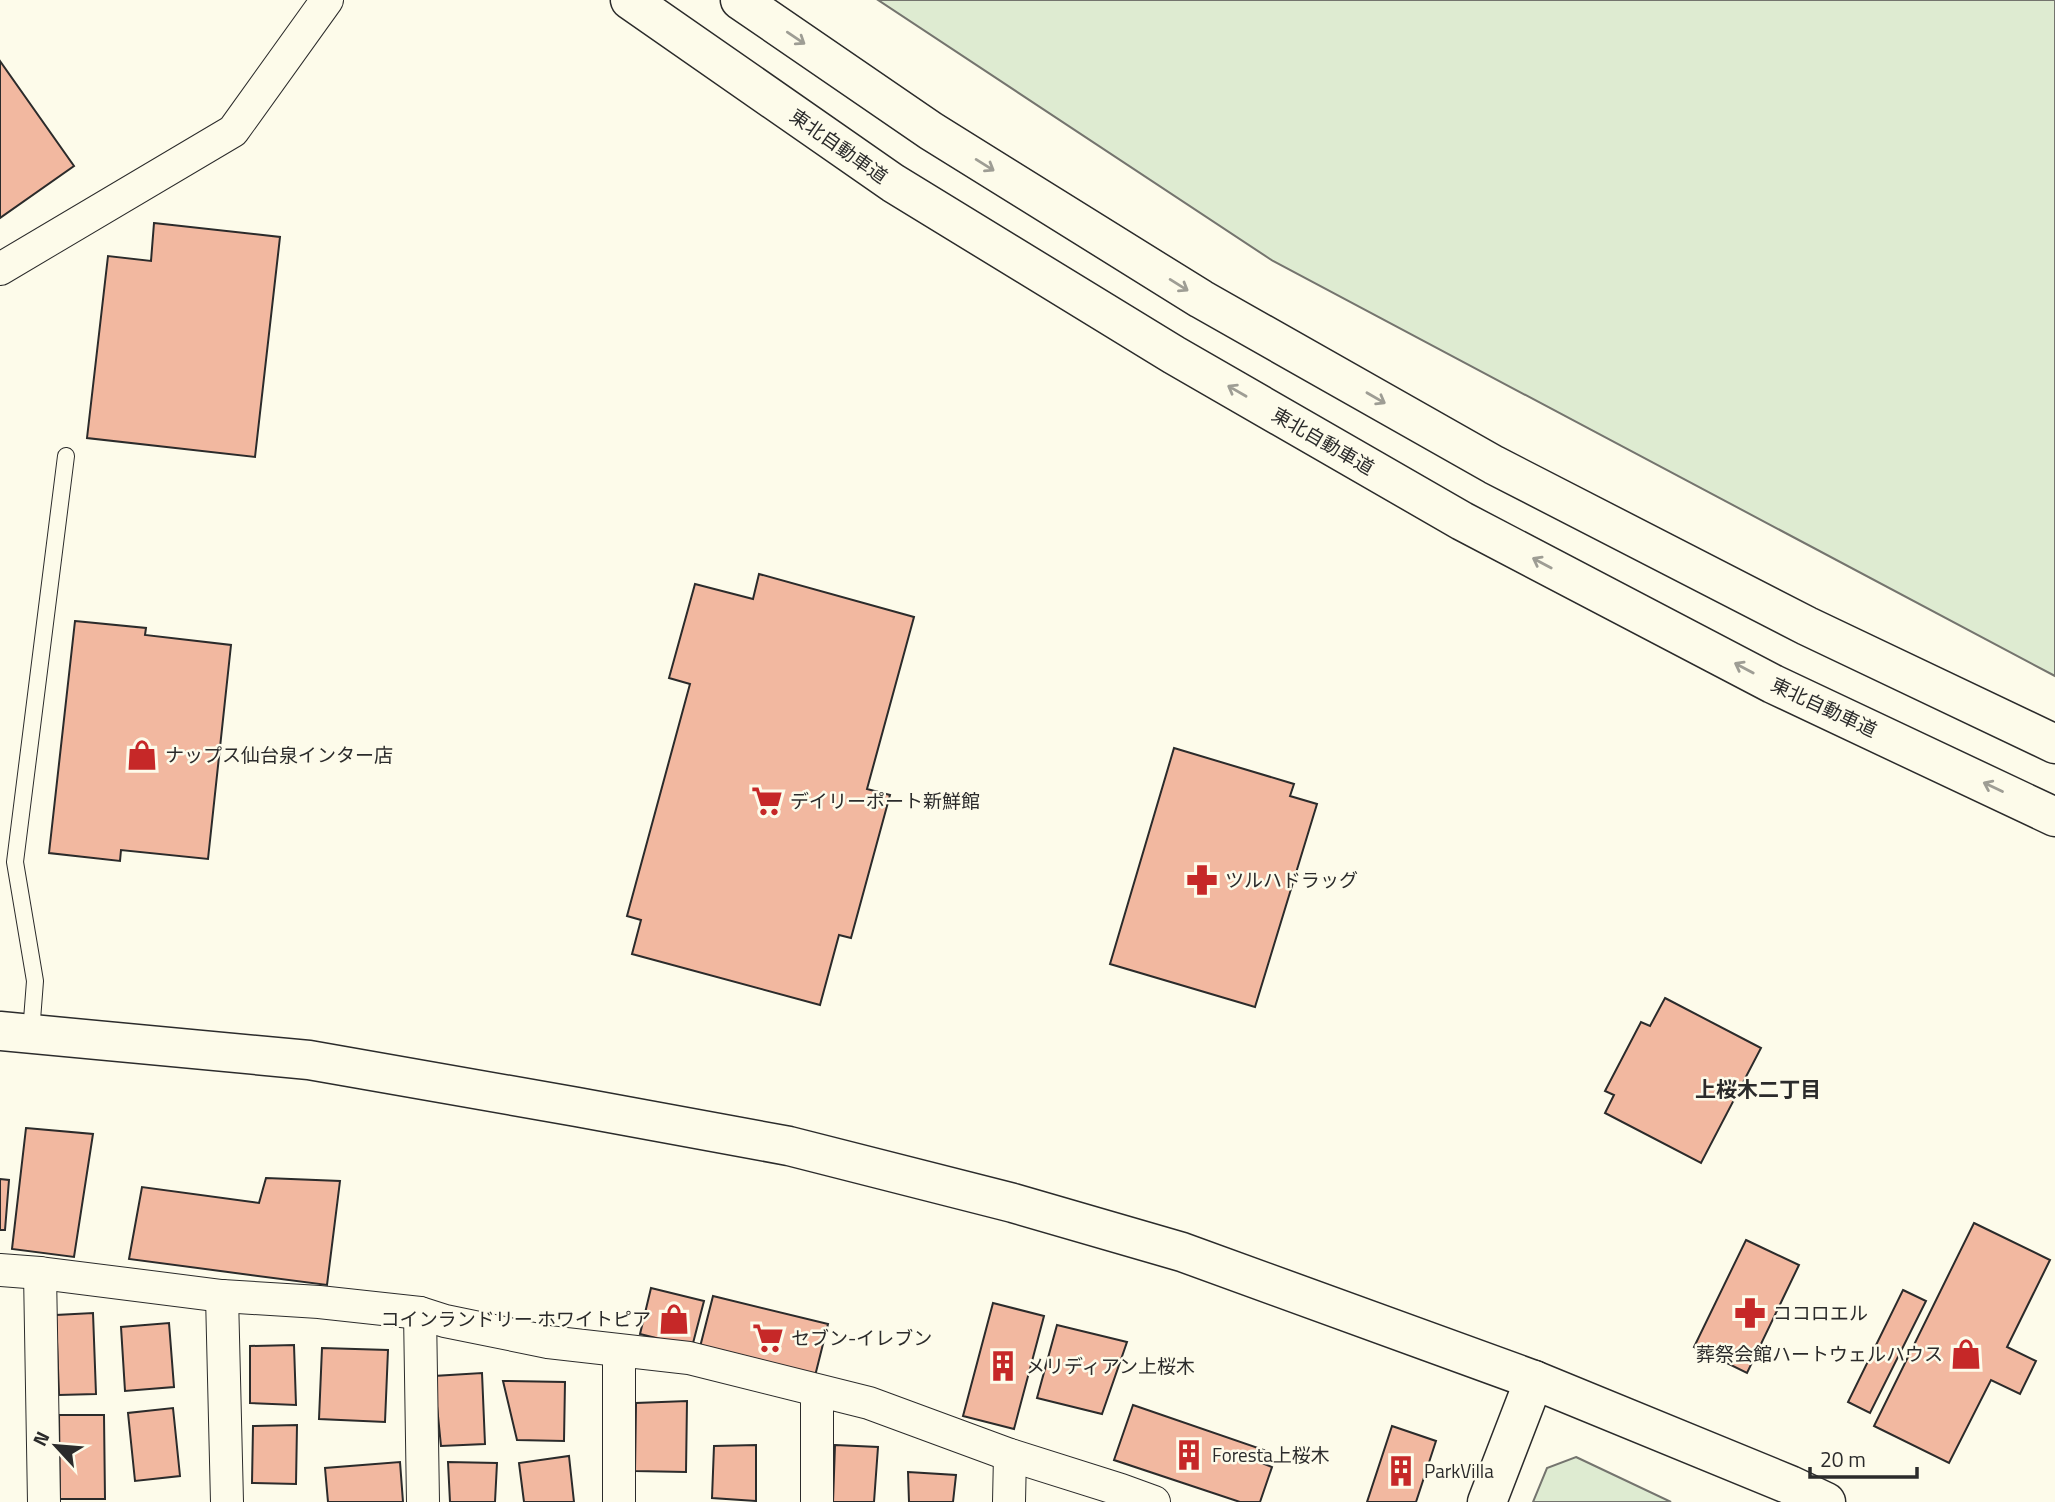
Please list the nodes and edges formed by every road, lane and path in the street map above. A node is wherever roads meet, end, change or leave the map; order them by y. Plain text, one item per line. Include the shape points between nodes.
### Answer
1 (327, 0) edge
2 (630, 0) edge
3 (740, 0) edge
4 (0, 269) edge
5 (66, 456) dead end
6 (2055, 744) edge
7 (2055, 817) edge
8 (16, 1032) edge
9 (0, 1270) edge
10 (40, 1273) junction
11 (222, 1296) junction
12 (420, 1313) junction
13 (619, 1351) junction
14 (1534, 1380) junction
15 (817, 1391) junction
16 (1010, 1455) junction
17 (44, 1502) edge
18 (228, 1502) edge
19 (423, 1502) edge
20 (619, 1502) edge
21 (817, 1502) edge
22 (1009, 1502) edge
23 (1154, 1502) edge
24 (1487, 1502) edge
25 (1826, 1502) edge

1 - 4 street via 233,131
7 -> 2 main road, 東北自動車道 via 1773,684 1438,507 1174,355 893,183
3 -> 6 main road via 931,131 1201,299 1494,465 1808,626
5 - 8 lane via 15,862 35,981
8 - 14 main road via 309,1060 789,1146 1182,1252
9 - 10 street
10 - 11 street
10 - 17 street
11 - 12 street
11 - 18 street
12 - 13 street via 548,1342
12 - 19 street
13 - 15 street via 689,1358
13 - 20 street
14 - 24 main road
14 - 25 main road
15 - 16 street via 869,1404
15 - 21 street
16 - 22 street
16 - 23 street

